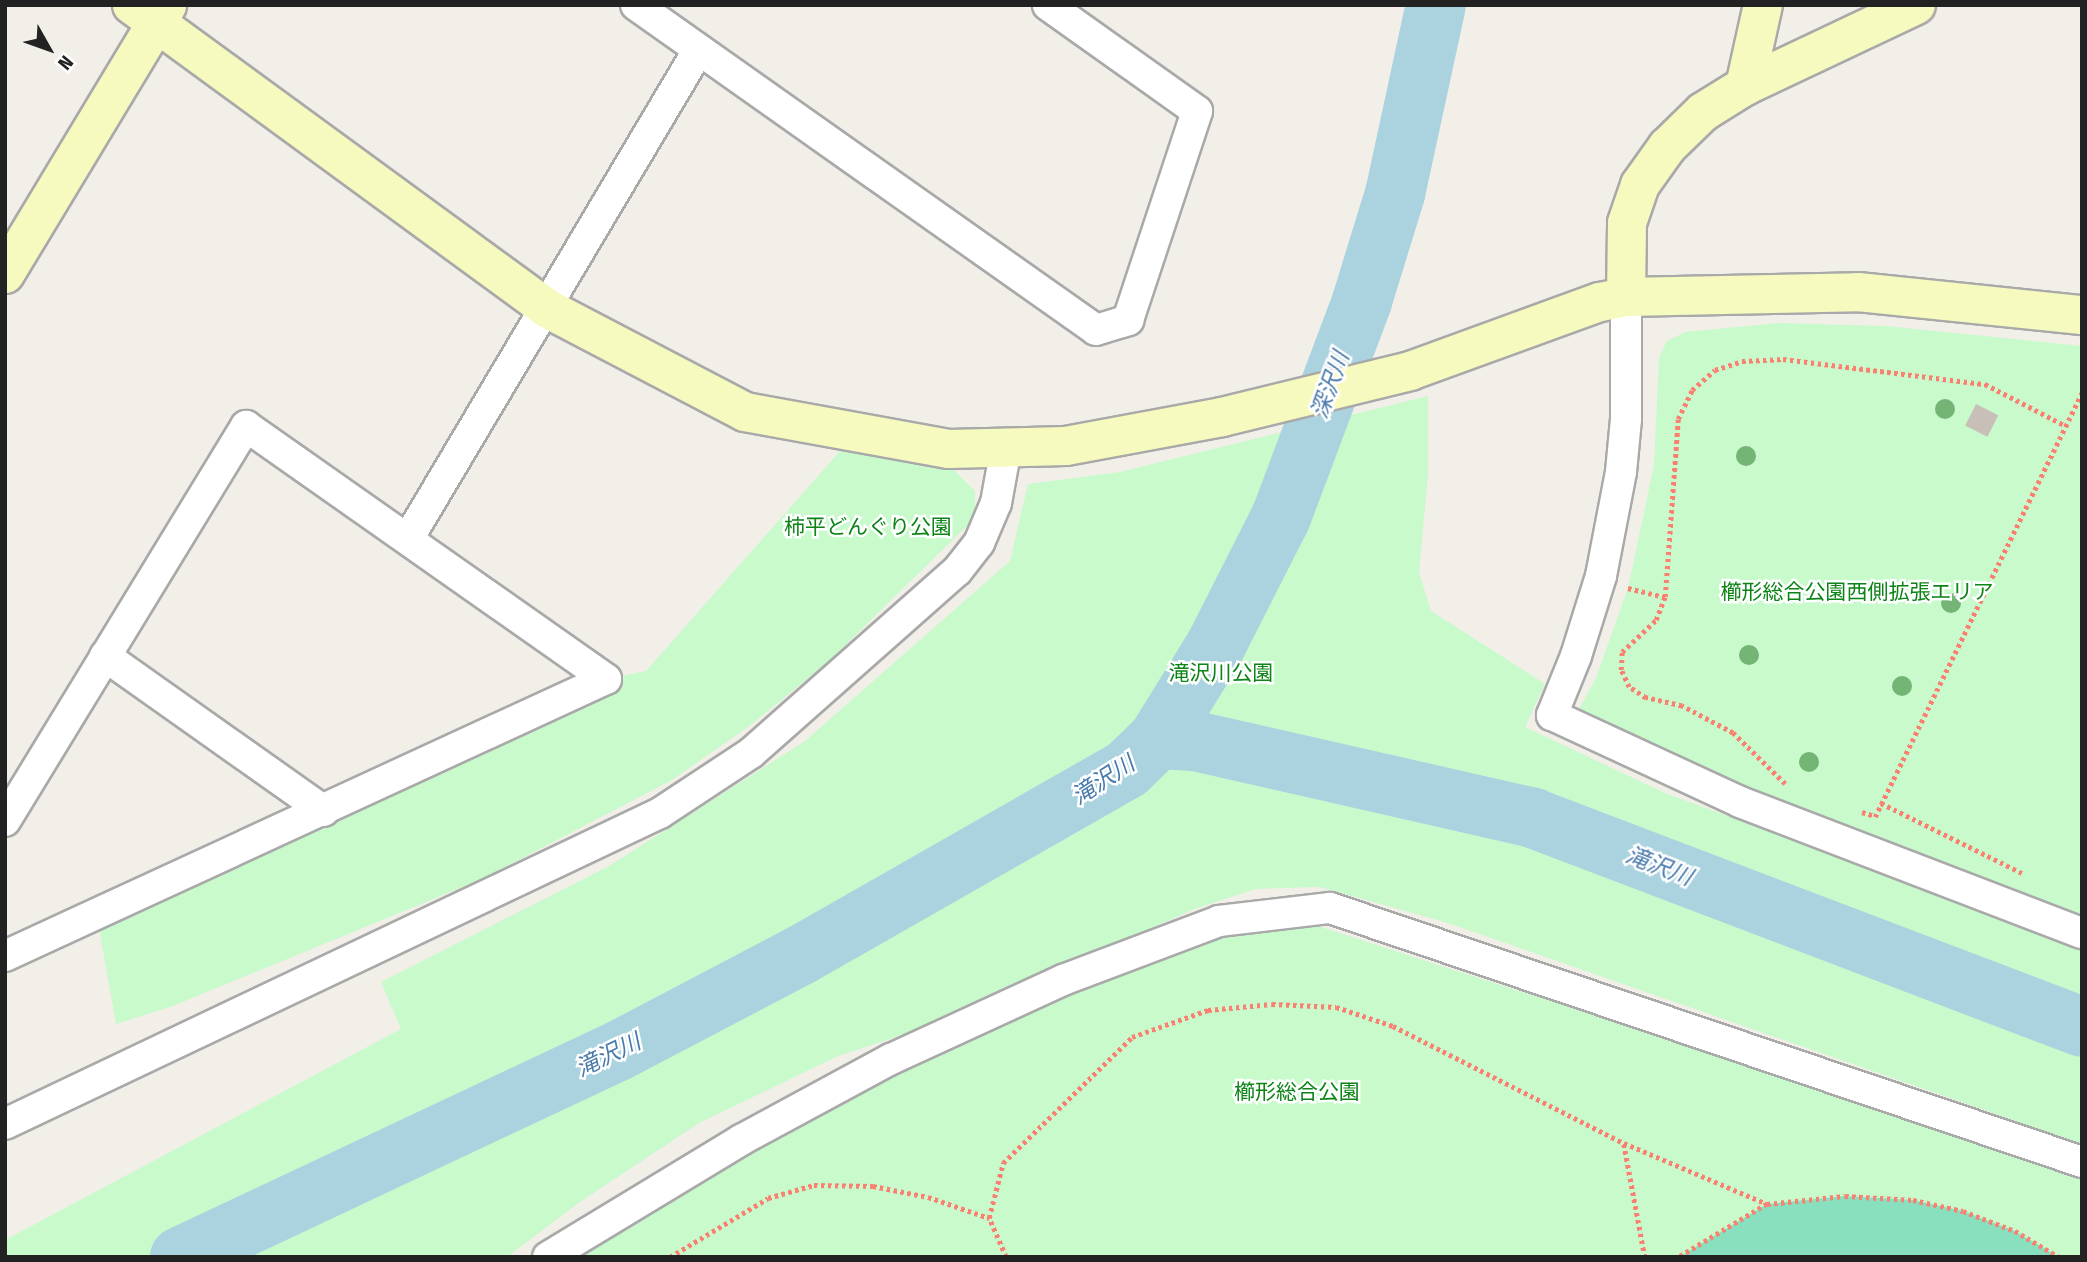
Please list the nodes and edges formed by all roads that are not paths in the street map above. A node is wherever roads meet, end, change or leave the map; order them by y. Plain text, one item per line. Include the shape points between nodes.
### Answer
1 (636, 5) edge
2 (1048, 5) edge
3 (1763, 5) edge
4 (1916, 5) edge
5 (151, 11) edge
6 (698, 51) junction
7 (1745, 86) junction
8 (5, 275) edge
9 (1626, 297) junction
10 (548, 309) junction
11 (2082, 314) edge
12 (1006, 448) junction
13 (408, 539) junction
14 (105, 656) junction
15 (324, 811) junction
16 (5, 821) edge
17 (2082, 933) edge
18 (5, 956) edge
19 (5, 1124) edge
20 (2082, 1162) edge
21 (548, 1257) edge

1 - 6 street
2 - 6 street via 1197,111 1128,320 1096,330
3 - 7 street
4 - 7 street
5 - 8 street
5 - 10 street
6 - 10 street
7 - 9 street via 1703,112 1667,147 1640,185 1627,223
9 - 11 street via 1858,292
9 - 12 street via 1600,302 1436,362 1222,417 1066,446
9 - 17 street via 1626,419 1618,485 1601,576 1552,715 1740,802
10 - 12 street via 745,412 949,449
10 - 13 street
12 - 19 street via 988,523 957,571 751,753 660,813
13 - 14 street via 246,426
13 - 15 street via 606,679
14 - 15 street
14 - 16 street
15 - 18 street
20 - 21 street via 1329,908 1219,921 1177,933 1063,980 891,1059 733,1145

